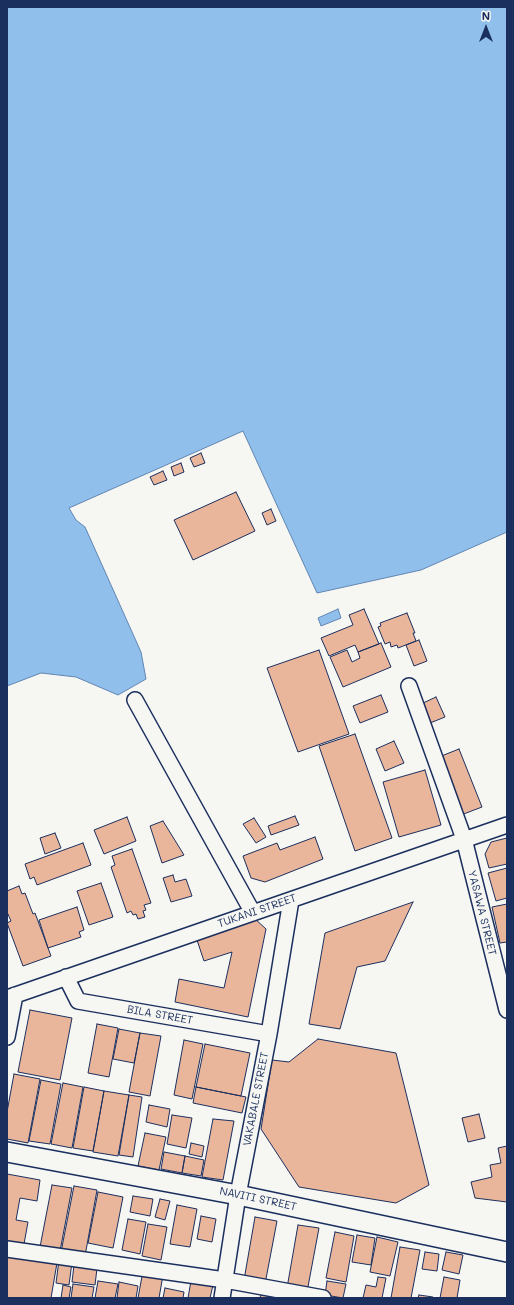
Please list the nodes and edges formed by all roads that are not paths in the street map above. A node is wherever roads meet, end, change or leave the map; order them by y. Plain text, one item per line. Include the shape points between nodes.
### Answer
1 (408, 686) dead end
2 (136, 700) dead end
3 (507, 825) edge
4 (464, 840) junction
5 (291, 900) junction
6 (253, 912) junction
7 (66, 977) junction
8 (11, 997) edge
9 (507, 1010) edge
10 (269, 1034) junction
11 (7, 1037) edge
12 (7, 1152) edge
13 (238, 1195) junction
14 (7, 1249) edge
15 (507, 1252) edge
16 (225, 1280) junction
17 (222, 1298) edge
18 (323, 1298) edge

1 - 4 street, YASAWA STREET
2 - 6 street
3 - 4 street, TUKANI STREET
4 - 5 street, TUKANI STREET
4 - 9 street, YASAWA STREET
5 - 6 street, TUKANI STREET
5 - 10 street, VAKABALE STREET
6 - 7 street, TUKANI STREET
7 - 8 street, TUKANI STREET
7 - 10 street, BILA STREET via 78,1001
8 - 11 street
10 - 13 street, VAKABALE STREET
12 - 13 main road, NAVITI STREET
13 - 15 main road, NAVITI STREET
13 - 16 street, VAKABALE STREET
14 - 16 street
16 - 17 street, VAKABALE STREET
16 - 18 street

